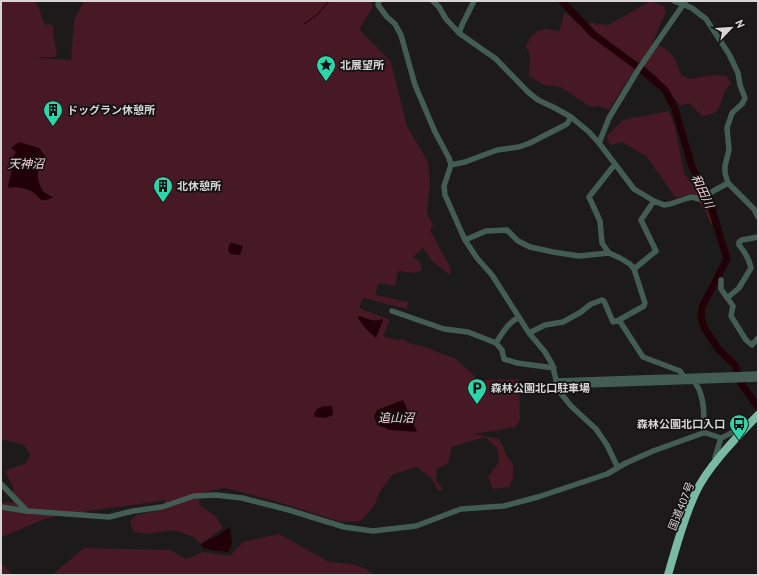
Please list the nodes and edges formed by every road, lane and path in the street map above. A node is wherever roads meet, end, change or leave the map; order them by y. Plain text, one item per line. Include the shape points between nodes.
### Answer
1 (379, 1) edge
2 (433, 1) edge
3 (474, 1) edge
4 (674, 1) edge
5 (685, 3) edge
6 (459, 33) junction
7 (571, 117) junction
8 (599, 143) junction
9 (615, 164) junction
10 (451, 165) junction
11 (728, 183) junction
12 (654, 201) junction
13 (758, 217) edge
14 (758, 237) edge
15 (465, 240) junction
16 (609, 253) junction
17 (634, 269) junction
18 (721, 280) dead end
19 (727, 298) junction
20 (392, 311) dead end
21 (519, 317) junction
22 (619, 320) junction
23 (529, 333) junction
24 (758, 338) edge
25 (496, 343) junction
26 (554, 368) junction
27 (758, 374) edge
28 (683, 376) junction
29 (693, 378) junction
30 (758, 379) edge
31 (557, 383) junction
32 (758, 415) edge
33 (747, 427) junction
34 (702, 433) junction
35 (721, 438) junction
36 (716, 463) junction
37 (618, 468) junction
38 (1, 484) edge
39 (1, 507) edge
40 (27, 511) junction
41 (668, 575) edge

1 - 10 street via 378,5 395,24 401,36 415,85
2 - 6 street
3 - 6 street
4 - 5 street
5 - 8 street via 638,70 609,118
5 - 11 street via 706,19 729,54 745,98 732,112 727,128 729,150 725,166
6 - 7 street via 496,59 538,100
7 - 8 street
7 - 10 street via 567,124 519,147 497,150
8 - 9 street
9 - 12 street via 634,189
9 - 16 street via 589,197 600,221 602,243
10 - 15 street via 444,186 445,194
11 - 12 street via 699,199 688,198 666,205
11 - 13 street via 754,209
12 - 17 street via 641,220 656,251
14 - 19 street via 739,242 750,260 751,268 739,288
15 - 16 street via 486,231 507,230 518,241 530,247 580,256
15 - 21 street via 492,275
16 - 17 street via 630,264
17 - 22 street via 645,303
18 - 19 street via 721,289
19 - 24 street via 733,306 731,316 746,340 752,345
20 - 25 street via 444,329 468,332
21 - 23 street
21 - 25 street via 504,329
22 - 23 street via 613,322 602,300 563,322 545,325
22 - 28 street via 643,358 680,371
23 - 26 street
25 - 26 street via 502,350 504,359
26 - 31 street
27 - 29 street
28 - 29 street
28 - 31 street
29 - 30 street
29 - 31 street
29 - 34 street via 704,404
31 - 37 street via 565,400 596,429
32 - 33 highway, 国道407号
33 - 35 street via 739,428
33 - 36 highway, 国道407号
34 - 35 street
34 - 37 street via 653,451
35 - 36 street via 715,457
36 - 41 highway, 国道407号 via 695,493
37 - 40 street via 607,474 504,506 461,509 416,526 373,531 344,527 288,510 236,497 216,495 194,496 162,507 109,517
38 - 40 street
39 - 40 street

